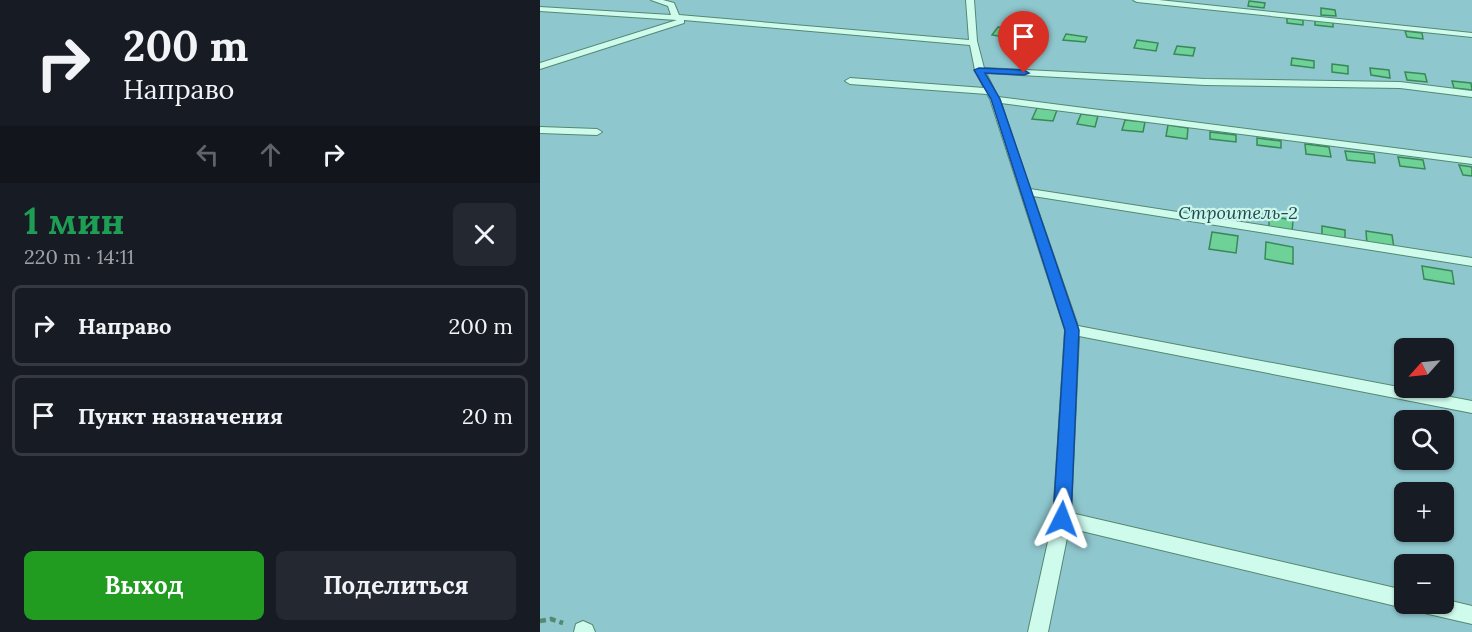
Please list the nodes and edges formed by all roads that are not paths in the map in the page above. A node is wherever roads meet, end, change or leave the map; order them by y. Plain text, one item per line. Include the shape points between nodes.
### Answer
1 (655, 0) edge
2 (970, 0) edge
3 (1137, 0) edge
4 (540, 9) edge
5 (676, 17) junction
6 (688, 18) junction
7 (1472, 35) edge
8 (972, 43) junction
9 (540, 66) edge
10 (979, 70) junction
11 (850, 81) dead end
12 (1472, 94) edge
13 (993, 95) junction
14 (540, 130) edge
15 (597, 132) dead end
16 (1472, 161) edge
17 (1024, 191) junction
18 (1472, 262) edge
19 (1072, 330) junction
20 (1472, 407) edge
21 (1062, 519) junction
22 (1394, 597) edge
23 (1454, 611) edge
24 (1472, 615) edge
25 (1038, 632) edge

1 - 5 lane via 671,5
2 - 8 lane
3 - 7 lane
4 - 5 lane
5 - 6 lane
6 - 8 lane
6 - 9 lane
8 - 10 lane
10 - 12 lane via 1205,82 1400,85
10 - 13 lane
11 - 13 lane
13 - 16 lane
13 - 17 lane
14 - 15 lane
17 - 18 lane
17 - 19 lane
19 - 20 lane
19 - 21 lane
21 - 22 lane
21 - 25 lane
23 - 24 lane

